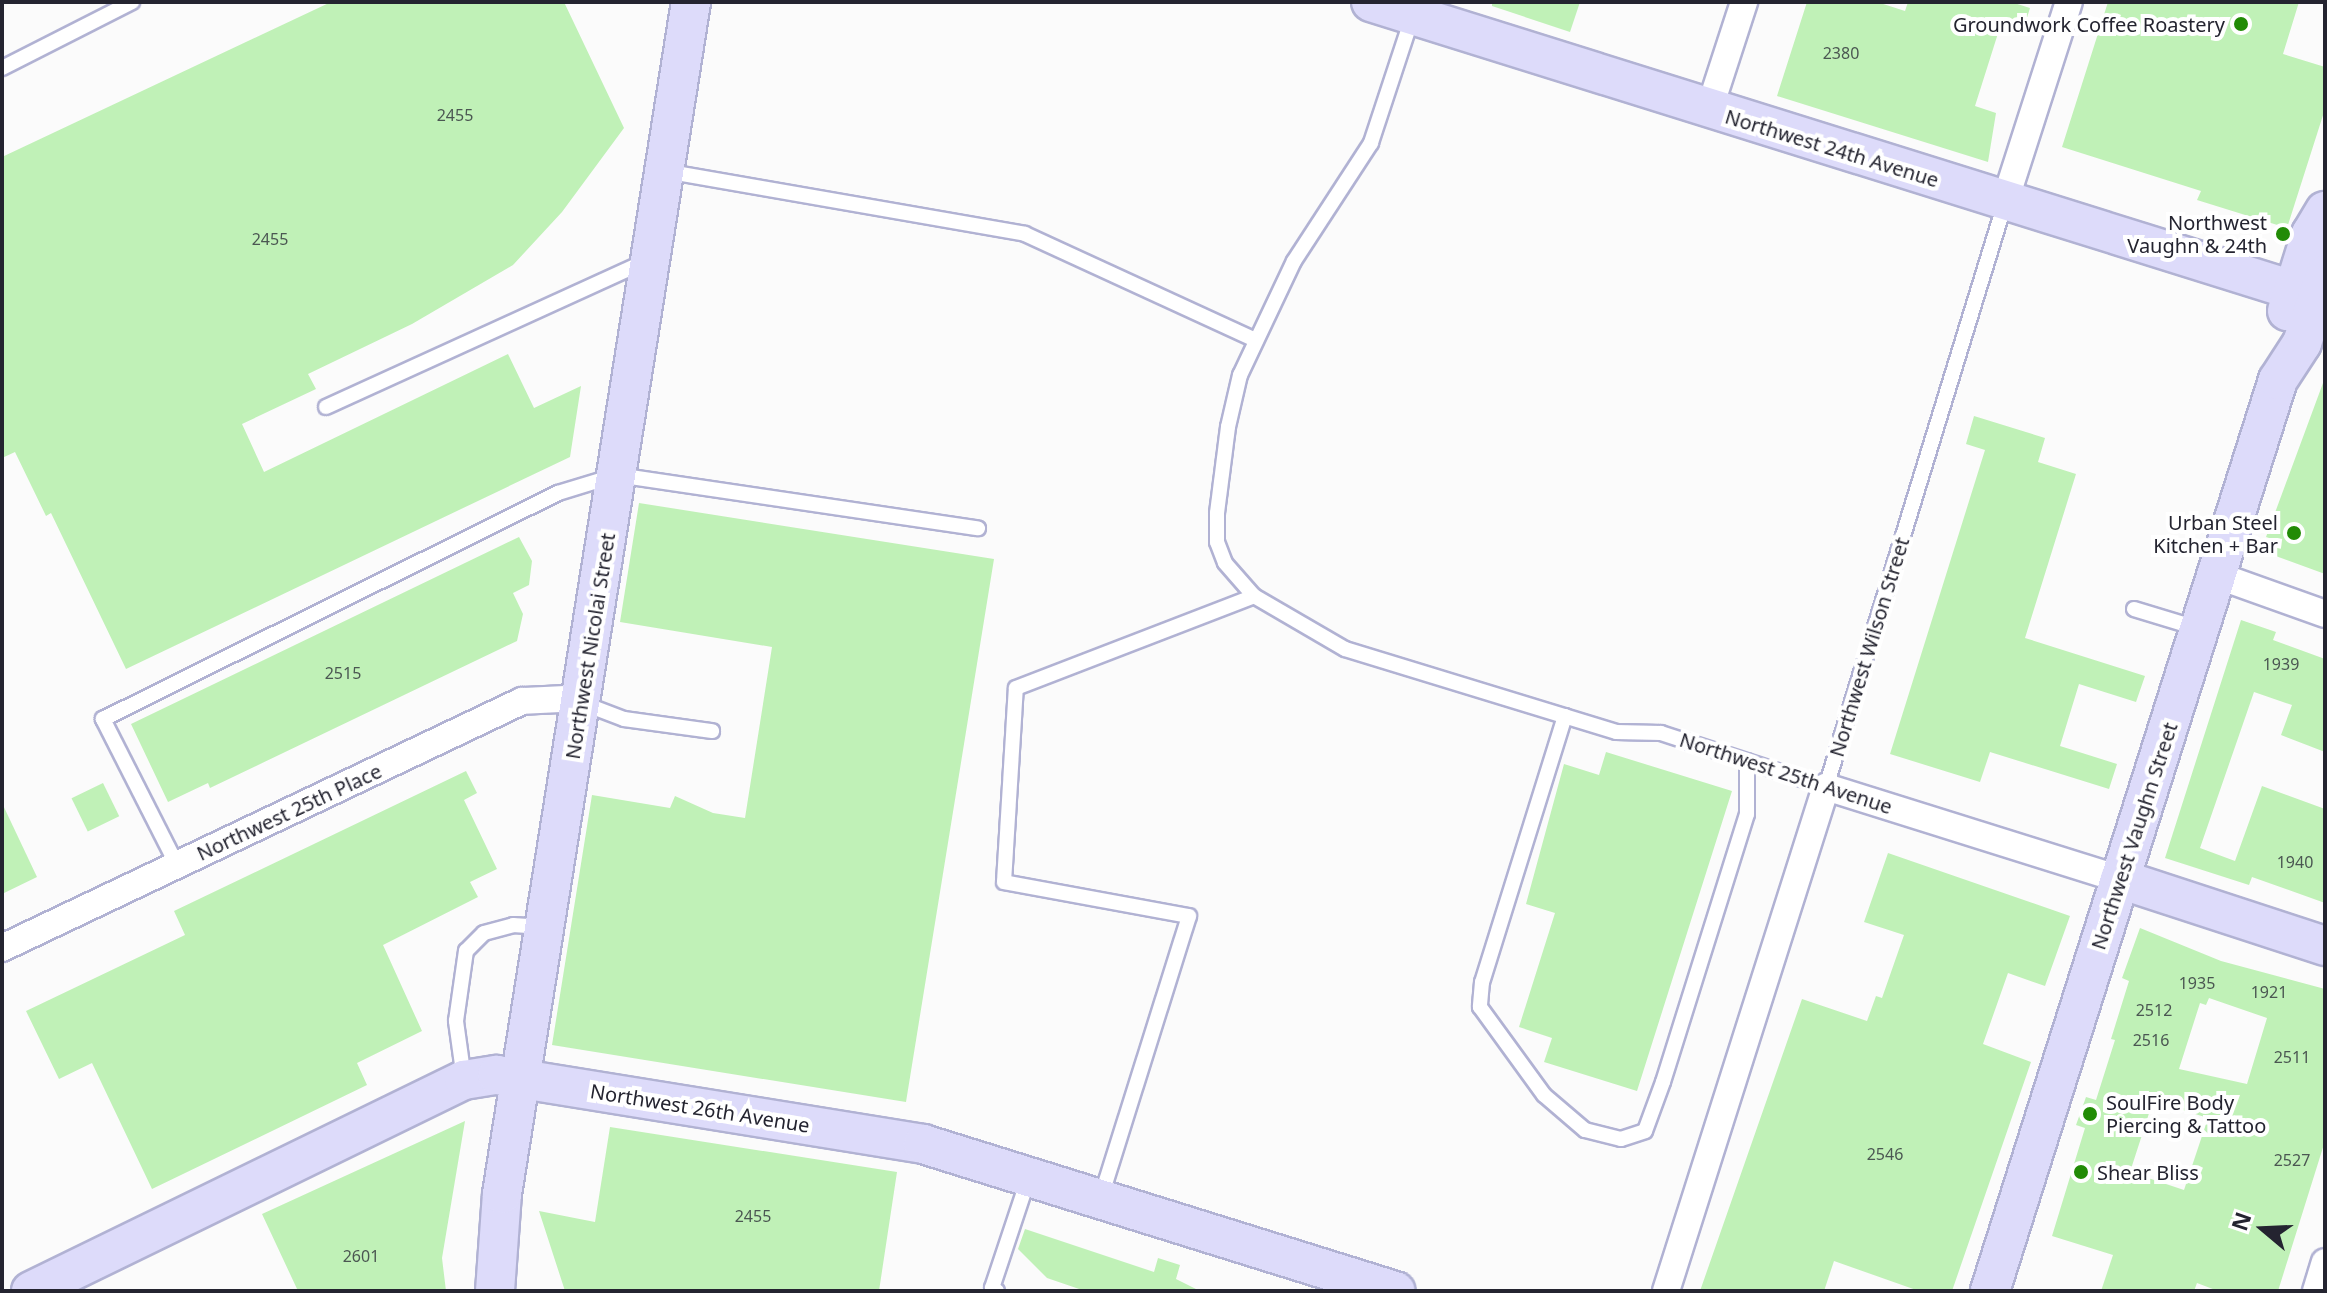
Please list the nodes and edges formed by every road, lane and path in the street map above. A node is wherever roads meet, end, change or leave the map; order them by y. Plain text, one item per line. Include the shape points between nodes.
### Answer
1 (132, 2) edge
2 (691, 2) edge
3 (1371, 2) edge
4 (1744, 2) edge
5 (2069, 2) edge
6 (1415, 8) edge
7 (2, 68) edge
8 (1709, 110) junction
9 (665, 171) junction
10 (2005, 201) junction
11 (2325, 211) edge
12 (651, 259) junction
13 (2316, 283) edge
14 (1255, 340) junction
15 (326, 407) dead end
16 (617, 475) junction
17 (978, 528) dead end
18 (2216, 575) junction
19 (1254, 596) junction
20 (2134, 609) dead end
21 (2325, 614) edge
22 (2200, 629) junction
23 (582, 701) junction
24 (1565, 716) junction
25 (712, 731) dead end
26 (1747, 761) junction
27 (1826, 787) junction
28 (177, 865) junction
29 (2120, 879) junction
30 (545, 927) junction
31 (2325, 946) edge
32 (2, 948) edge
33 (520, 1079) junction
34 (464, 1080) junction
35 (1029, 1175) junction
36 (1101, 1198) junction
37 (2325, 1262) edge
38 (1336, 1282) edge
39 (31, 1291) edge
40 (495, 1291) edge
41 (997, 1291) edge
42 (1396, 1291) edge
43 (1666, 1291) edge
44 (1990, 1291) edge
45 (2316, 1291) edge

1 - 7 lane
2 - 9 street, Northwest Nicolai Street
3 - 6 street, Northwest 24th Avenue
4 - 8 street
5 - 10 street, Northwest Wilson Street
6 - 8 street, Northwest 24th Avenue
6 - 14 lane, Northwest 25th Avenue via 1371,143 1294,261
8 - 10 street, Northwest 24th Avenue
9 - 12 street, Northwest Nicolai Street
9 - 14 lane via 1025,234
10 - 13 street, Northwest 24th Avenue
10 - 27 lane, Northwest Wilson Street
11 - 13 street, Northwest Vaughn Street via 2311,234
12 - 15 lane
12 - 16 street, Northwest Nicolai Street
13 - 18 street, Northwest Vaughn Street via 2279,334 2278,380
14 - 19 lane, Northwest 25th Avenue via 1228,427 1217,542 1225,563
16 - 17 lane
16 - 23 street, Northwest Nicolai Street
16 - 28 lane via 558,493 103,719
18 - 21 street
18 - 22 street, Northwest Vaughn Street
19 - 24 lane, Northwest 25th Avenue via 1345,649
19 - 36 lane via 1016,688 1004,882 1189,916
20 - 22 lane
22 - 29 street, Northwest Vaughn Street
23 - 25 lane via 624,719
23 - 28 street, Northwest 25th Place via 522,701
23 - 30 street, Northwest Nicolai Street
24 - 26 lane, Northwest 25th Avenue via 1616,732 1661,733
24 - 26 lane via 1482,982 1480,1007 1544,1095 1585,1130 1621,1139 1645,1131 1663,1082 1747,814
26 - 27 lane, Northwest 25th Avenue
27 - 29 street, Northwest 25th Avenue
27 - 43 street, Northwest Wilson Street
28 - 32 street, Northwest 25th Place
29 - 31 street, Northwest 25th Avenue
29 - 44 street, Northwest Vaughn Street
30 - 33 street, Northwest Nicolai Street
30 - 34 lane via 513,925 484,933 466,951 456,1021
33 - 34 street, Northwest 26th Avenue via 497,1075
33 - 35 street, Northwest 26th Avenue via 887,1137
33 - 40 street, Northwest Nicolai Street via 497,1228
34 - 39 street, Northwest 26th Avenue
35 - 36 street, Northwest 26th Avenue
35 - 41 lane via 992,1288
36 - 38 street, Northwest 26th Avenue
37 - 45 street
38 - 42 street, Northwest 26th Avenue

